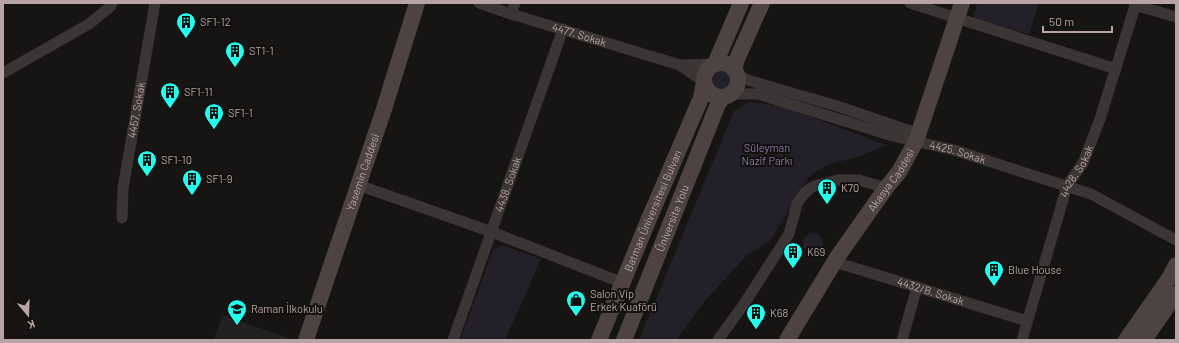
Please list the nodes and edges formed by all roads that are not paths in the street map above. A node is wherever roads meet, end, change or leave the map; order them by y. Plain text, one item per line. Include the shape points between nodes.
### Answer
1 (112, 3) edge
2 (156, 3) edge
3 (417, 3) edge
4 (479, 3) edge
5 (515, 3) edge
6 (741, 3) edge
7 (762, 3) edge
8 (910, 3) edge
9 (962, 3) edge
10 (1136, 4) edge
11 (511, 14) junction
12 (1176, 17) edge
13 (957, 18) junction
14 (563, 29) junction
15 (680, 64) junction
16 (714, 64) junction
17 (1116, 69) junction
18 (736, 73) junction
19 (3, 74) edge
20 (704, 82) junction
21 (726, 96) junction
22 (918, 138) junction
23 (358, 185) junction
24 (1067, 186) junction
25 (886, 188) junction
26 (122, 218) dead end
27 (492, 232) junction
28 (1176, 240) edge
29 (835, 262) junction
30 (1176, 265) edge
31 (623, 283) junction
32 (917, 287) junction
33 (1176, 294) edge
34 (1027, 321) junction
35 (306, 340) edge
36 (453, 340) edge
37 (599, 340) edge
38 (624, 340) edge
39 (718, 340) edge
40 (786, 340) edge
41 (902, 340) edge
42 (1022, 340) edge
43 (1126, 340) edge
44 (1144, 340) edge

1 - 19 street via 88,24
2 - 26 street, 4457. Sokak via 123,188
3 - 23 street, Yasemin Caddesi
4 - 11 street, 4477. Sokak
5 - 11 street
6 - 16 street
7 - 18 street via 737,58
8 - 13 street
9 - 13 street, Akasya Caddesi
10 - 12 street
10 - 17 street, 4428. Sokak
11 - 14 street, 4477. Sokak
13 - 17 street
13 - 22 street, Akasya Caddesi
14 - 15 street, 4477. Sokak
14 - 27 street, 4438. Sokak
15 - 16 street
15 - 20 street
16 - 18 street via 730,66
16 - 20 street via 706,71
17 - 24 street, 4428. Sokak via 1083,164
18 - 21 street via 736,87
18 - 22 street via 748,80 840,107
20 - 21 street via 712,95
20 - 31 street, Batman Üniversitesi Bulvarı via 701,98
21 - 22 street, 4425. Sokak via 758,94 896,137
21 - 38 street, Üniversite Yolu via 718,104
22 - 24 street, 4425. Sokak
22 - 25 street, Akasya Caddesi via 899,172
23 - 27 street
23 - 35 street, Yasemin Caddesi
24 - 28 street, 4425. Sokak via 1091,194
24 - 34 street, 4428. Sokak
25 - 29 street, Akasya Caddesi
25 - 39 street via 859,180 838,180 808,190 797,204 789,234
27 - 31 street
27 - 36 street, 4438. Sokak
29 - 32 street, 4432/B. Sokak
29 - 40 street, Akasya Caddesi
30 - 43 street
31 - 37 street, Batman Üniversitesi Bulvarı
32 - 34 street, 4432/B. Sokak
32 - 41 street
33 - 44 street
34 - 42 street, 4428. Sokak

